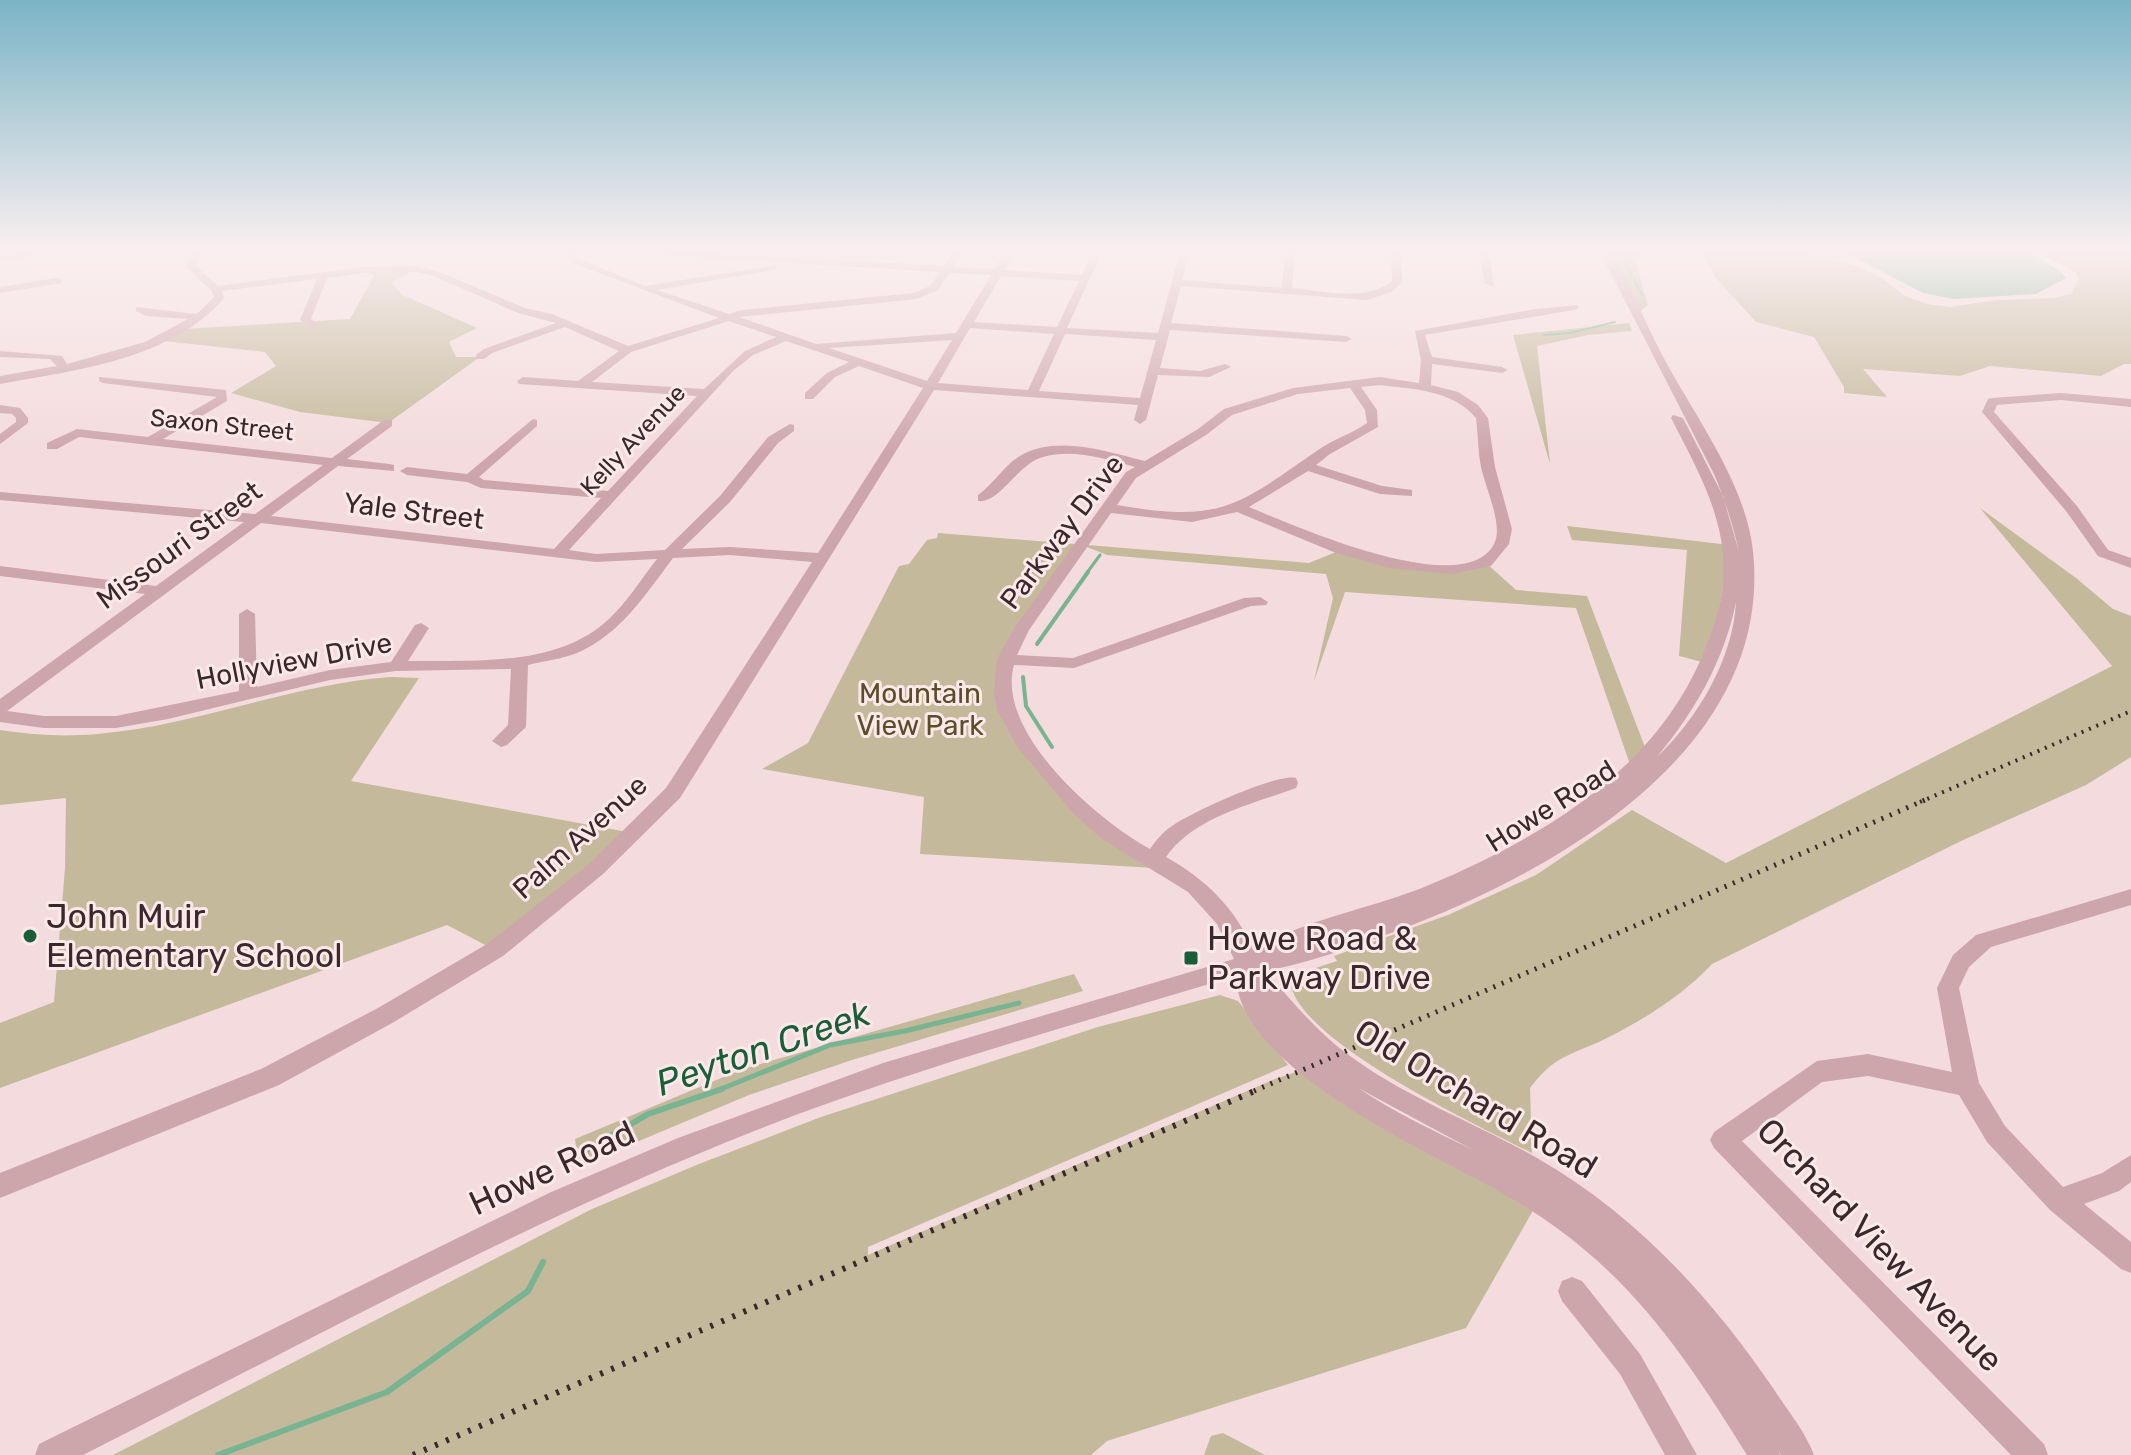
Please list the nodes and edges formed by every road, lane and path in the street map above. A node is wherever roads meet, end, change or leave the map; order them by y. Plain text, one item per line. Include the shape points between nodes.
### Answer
1 (195, 320) edge
2 (305, 320) edge
3 (556, 320) edge
4 (721, 320) edge
5 (736, 320) edge
6 (969, 320) edge
7 (1067, 320) edge
8 (1167, 320) edge
9 (1500, 320) edge
10 (1627, 320) edge
11 (1640, 320) edge
12 (565, 324) junction
13 (313, 325) dead end
14 (963, 330) junction
15 (1062, 330) junction
16 (1164, 332) junction
17 (786, 337) junction
18 (1346, 339) dead end
19 (814, 346) junction
20 (627, 350) junction
21 (0, 354) edge
22 (480, 357) dead end
23 (1427, 360) junction
24 (858, 362) junction
25 (1225, 367) dead end
26 (64, 368) junction
27 (1502, 370) dead end
28 (1153, 371) junction
29 (103, 379) dead end
30 (0, 380) edge
31 (523, 381) dead end
32 (1352, 383) junction
33 (582, 384) junction
34 (930, 386) junction
35 (1425, 387) junction
36 (708, 393) junction
37 (1032, 393) junction
38 (809, 396) dead end
39 (1143, 402) junction
40 (2131, 403) edge
41 (0, 409) edge
42 (1140, 420) dead end
43 (388, 423) dead end
44 (533, 423) dead end
45 (790, 428) dead end
46 (153, 439) junction
47 (0, 440) edge
48 (52, 446) dead end
49 (334, 462) junction
50 (1145, 465) junction
51 (1307, 466) junction
52 (389, 468) dead end
53 (407, 471) dead end
54 (470, 478) junction
55 (1407, 493) dead end
56 (610, 495) junction
57 (0, 496) edge
58 (983, 498) dead end
59 (1109, 508) junction
60 (1239, 508) junction
61 (260, 519) junction
62 (557, 554) junction
63 (669, 554) junction
64 (824, 558) junction
65 (2131, 563) edge
66 (0, 571) edge
67 (162, 591) junction
68 (1260, 602) dead end
69 (247, 614) dead end
70 (421, 628) dead end
71 (1005, 659) junction
72 (520, 664) junction
73 (396, 666) junction
74 (248, 693) junction
75 (0, 708) edge
76 (0, 716) edge
77 (501, 741) dead end
78 (1289, 783) dead end
79 (1154, 858) junction
80 (2131, 897) edge
81 (1247, 964) junction
82 (1967, 1086) junction
83 (2131, 1167) edge
84 (0, 1186) edge
85 (2059, 1201) junction
86 (2131, 1259) edge
87 (1572, 1291) dead end
88 (50, 1455) edge
89 (1682, 1455) edge
90 (1765, 1455) edge
91 (1799, 1455) edge
92 (2033, 1455) edge

1 - 26 street via 153,341
2 - 13 street
3 - 12 street
4 - 20 street
5 - 17 street
6 - 14 street, Palm Avenue
7 - 15 street
8 - 16 street
9 - 23 street via 1419,333
10 - 81 street, Howe Road via 1711,486 1729,541 1727,610 1710,664 1683,715 1633,773 1578,816 1500,862 1392,909 1269,949
11 - 81 street, Howe Road via 1741,525 1746,593 1739,638 1716,694 1682,745 1643,785 1511,872 1403,920 1277,962
12 - 20 street
12 - 22 street
14 - 15 street
14 - 19 street
14 - 34 street, Palm Avenue
15 - 16 street
15 - 37 street
16 - 18 street
16 - 28 street
17 - 19 street
17 - 36 street, Kelly Avenue via 749,353
19 - 24 street
20 - 33 street
21 - 26 street via 50,356
23 - 27 street
23 - 35 street
24 - 34 street
24 - 38 street via 831,375
25 - 28 street via 1205,373
26 - 30 street
28 - 39 street
29 - 46 street via 222,393 223,398
31 - 33 street
32 - 35 street, Parkway Drive
32 - 50 street, Parkway Drive via 1297,391 1228,412
32 - 51 street via 1374,424
33 - 36 street
34 - 37 street
34 - 64 street, Palm Avenue
35 - 60 street, Parkway Drive via 1454,395 1482,418 1488,467 1505,529 1502,544 1486,563 1452,569 1390,563 1341,550
36 - 56 street, Kelly Avenue
37 - 39 street
39 - 42 street
40 - 65 street via 2021,396 1992,402 1988,412 2103,553
41 - 47 street via 16,411 22,418
43 - 49 street, Missouri Street
44 - 54 street
45 - 63 street, Hollyview Drive
46 - 48 street, Saxon Street via 77,433
46 - 49 street, Saxon Street
49 - 52 street, Saxon Street
49 - 61 street, Missouri Street
50 - 58 street via 1070,451 1038,452 1014,466 999,488
50 - 59 street, Parkway Drive via 1131,475
51 - 55 street via 1380,490
51 - 60 street
53 - 54 street
54 - 56 street via 481,484
56 - 62 street, Kelly Avenue
57 - 61 street, Yale Street
59 - 60 street via 1192,521
59 - 71 street, Parkway Drive
61 - 62 street, Yale Street
61 - 67 street, Missouri Street
62 - 63 street, Yale Street
63 - 64 street, Yale Street via 730,551
63 - 72 street, Hollyview Drive via 616,621 597,636
64 - 84 street, Palm Avenue via 673,793 596,869 495,950 270,1077
66 - 67 street
67 - 75 street, Missouri Street
68 - 71 street via 1250,601 1074,663
69 - 74 street
70 - 73 street
71 - 79 street, Parkway Drive via 1003,699 1016,734 1084,813 1109,834
72 - 73 street, Hollyview Drive
72 - 77 street via 517,727
73 - 74 street, Hollyview Drive
74 - 76 street, Hollyview Drive via 116,722
78 - 79 street via 1179,829 1161,843
79 - 81 street, Parkway Drive via 1206,896 1238,941
80 - 82 street via 1984,941 1961,961 1948,988
81 - 88 street, Howe Road via 883,1075 709,1137 558,1202
81 - 90 street, Old Orchard Road via 1247,986 1264,1019 1333,1085 1407,1132 1539,1200 1624,1266 1717,1377
81 - 91 street, Old Orchard Road via 1298,1026 1360,1077 1520,1162 1633,1243 1684,1294 1748,1376
82 - 85 street via 1996,1134
82 - 92 street, Orchard View Avenue via 1868,1065 1817,1072 1723,1140
83 - 85 street via 2110,1182
85 - 86 street
87 - 89 street via 1630,1364

